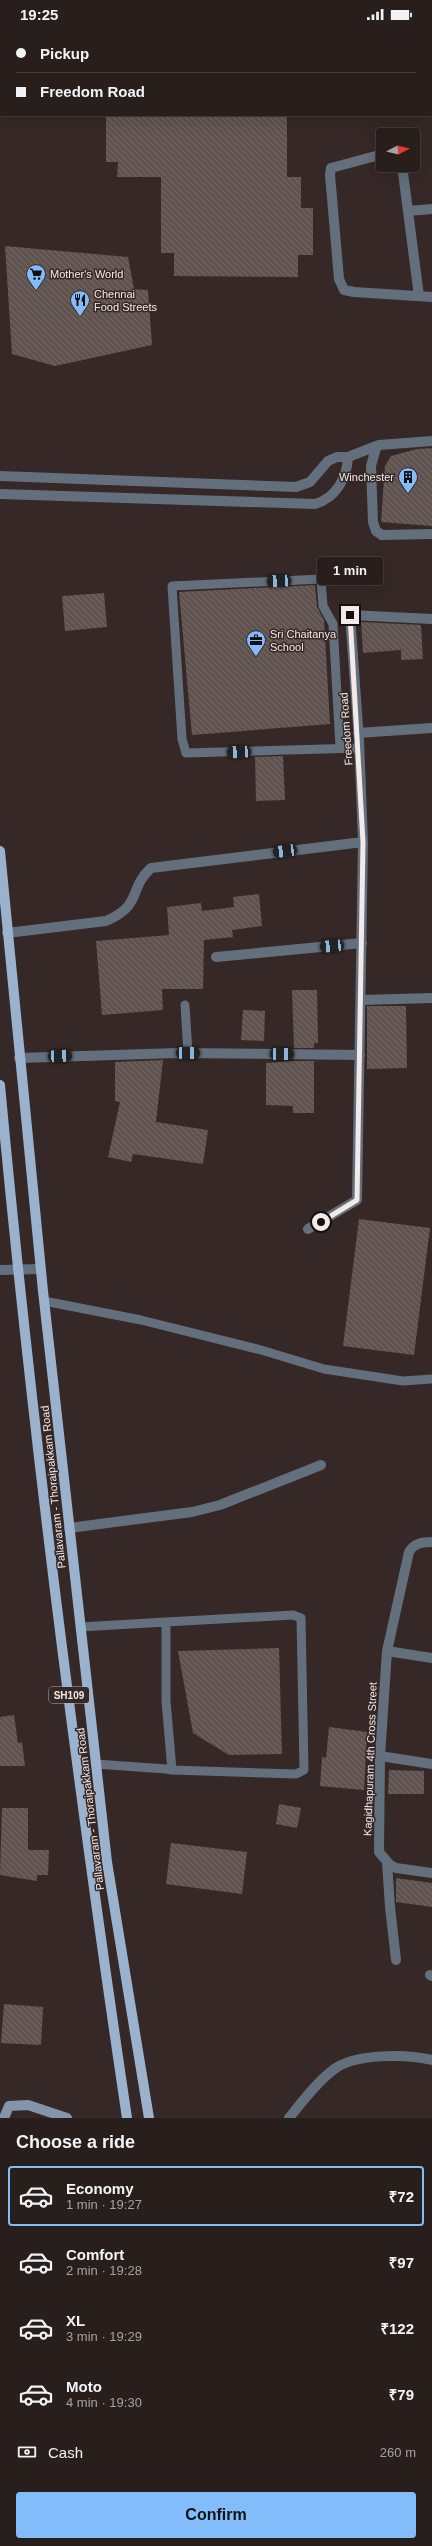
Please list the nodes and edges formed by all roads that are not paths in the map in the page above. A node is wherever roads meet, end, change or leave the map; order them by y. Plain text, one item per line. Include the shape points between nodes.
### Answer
1 (376, 156) edge
2 (403, 172) edge
3 (432, 210) edge
4 (408, 212) junction
5 (419, 296) junction
6 (432, 297) edge
7 (432, 441) edge
8 (376, 448) junction
9 (348, 457) junction
10 (0, 476) edge
11 (0, 494) edge
12 (432, 534) edge
13 (432, 619) edge
14 (432, 728) edge
15 (358, 732) junction
16 (340, 747) junction
17 (359, 748) junction
18 (363, 842) junction
19 (0, 851) edge
20 (7, 933) junction
21 (362, 943) junction
22 (216, 957) dead end
23 (432, 998) edge
24 (362, 1000) junction
25 (185, 1005) dead end
26 (188, 1053) junction
27 (360, 1055) junction
28 (19, 1058) junction
29 (0, 1086) edge
30 (308, 1229) dead end
31 (40, 1269) junction
32 (0, 1270) edge
33 (17, 1271) junction
34 (44, 1301) junction
35 (432, 1379) edge
36 (321, 1466) dead end
37 (69, 1528) junction
38 (432, 1542) edge
39 (166, 1622) junction
40 (80, 1627) junction
41 (387, 1651) junction
42 (432, 1658) edge
43 (380, 1756) junction
44 (96, 1764) junction
45 (432, 1764) edge
46 (172, 1770) junction
47 (387, 1862) junction
48 (432, 1873) edge
49 (396, 1960) dead end
50 (432, 2060) edge
51 (2, 2117) edge
52 (67, 2118) edge
53 (127, 2118) edge
54 (149, 2118) edge
55 (289, 2118) edge

1 - 5 street via 331,168 339,279 344,290
2 - 4 street
3 - 4 street
4 - 5 street
5 - 6 street
7 - 8 street via 379,445
8 - 9 street
8 - 12 street via 371,466 373,522 376,530 382,535
9 - 10 street via 328,461 310,482 296,487 122,478
9 - 11 street via 347,470 332,495 327,501 315,504
13 - 15 street, Freedom Road via 350,615
14 - 15 street
15 - 17 street, Freedom Road
16 - 16 lane via 186,753 182,739 172,586 321,579 323,606 333,624
16 - 17 lane
17 - 18 street, Freedom Road
18 - 20 street via 151,868 144,875 130,906 119,916 106,921
18 - 21 street, Freedom Road
19 - 20 main road, Pallavaram - Thoraipakkam Road / SH109
20 - 28 main road, Pallavaram - Thoraipakkam Road / SH109
21 - 22 street
21 - 24 street, Freedom Road
23 - 24 street
24 - 27 street, Freedom Road
25 - 26 lane
26 - 27 street
26 - 28 street
27 - 30 street, Freedom Road via 357,1200
28 - 31 main road, Pallavaram - Thoraipakkam Road / SH109
29 - 33 main road, Pallavaram - Thoraipakkam Road / SH109
31 - 33 street
31 - 34 main road, Pallavaram - Thoraipakkam Road / SH109
32 - 33 street
33 - 53 main road, Pallavaram - Thoraipakkam Road / SH109 via 90,1868
34 - 35 lane via 141,1320 329,1370 403,1381
34 - 37 main road, Pallavaram - Thoraipakkam Road / SH109
36 - 37 street via 220,1505
37 - 40 main road, Pallavaram - Thoraipakkam Road / SH109
38 - 41 street, Kagidhapuram 4th Cross Street via 423,1542 411,1548 409,1552
39 - 40 lane
39 - 46 lane via 166,1701
39 - 46 lane via 294,1615 301,1618 304,1770 296,1774
40 - 44 main road, Pallavaram - Thoraipakkam Road / SH109
41 - 42 street
41 - 43 street, Kagidhapuram 4th Cross Street
43 - 45 street
43 - 47 street, Kagidhapuram 4th Cross Street via 379,1852
44 - 46 lane
44 - 54 main road, Pallavaram - Thoraipakkam Road / SH109 via 107,1862
47 - 48 street via 396,1868
47 - 49 street, Kagidhapuram 4th Cross Street
50 - 55 street via 378,2057 348,2062 333,2069
51 - 52 street via 10,2106 28,2105

